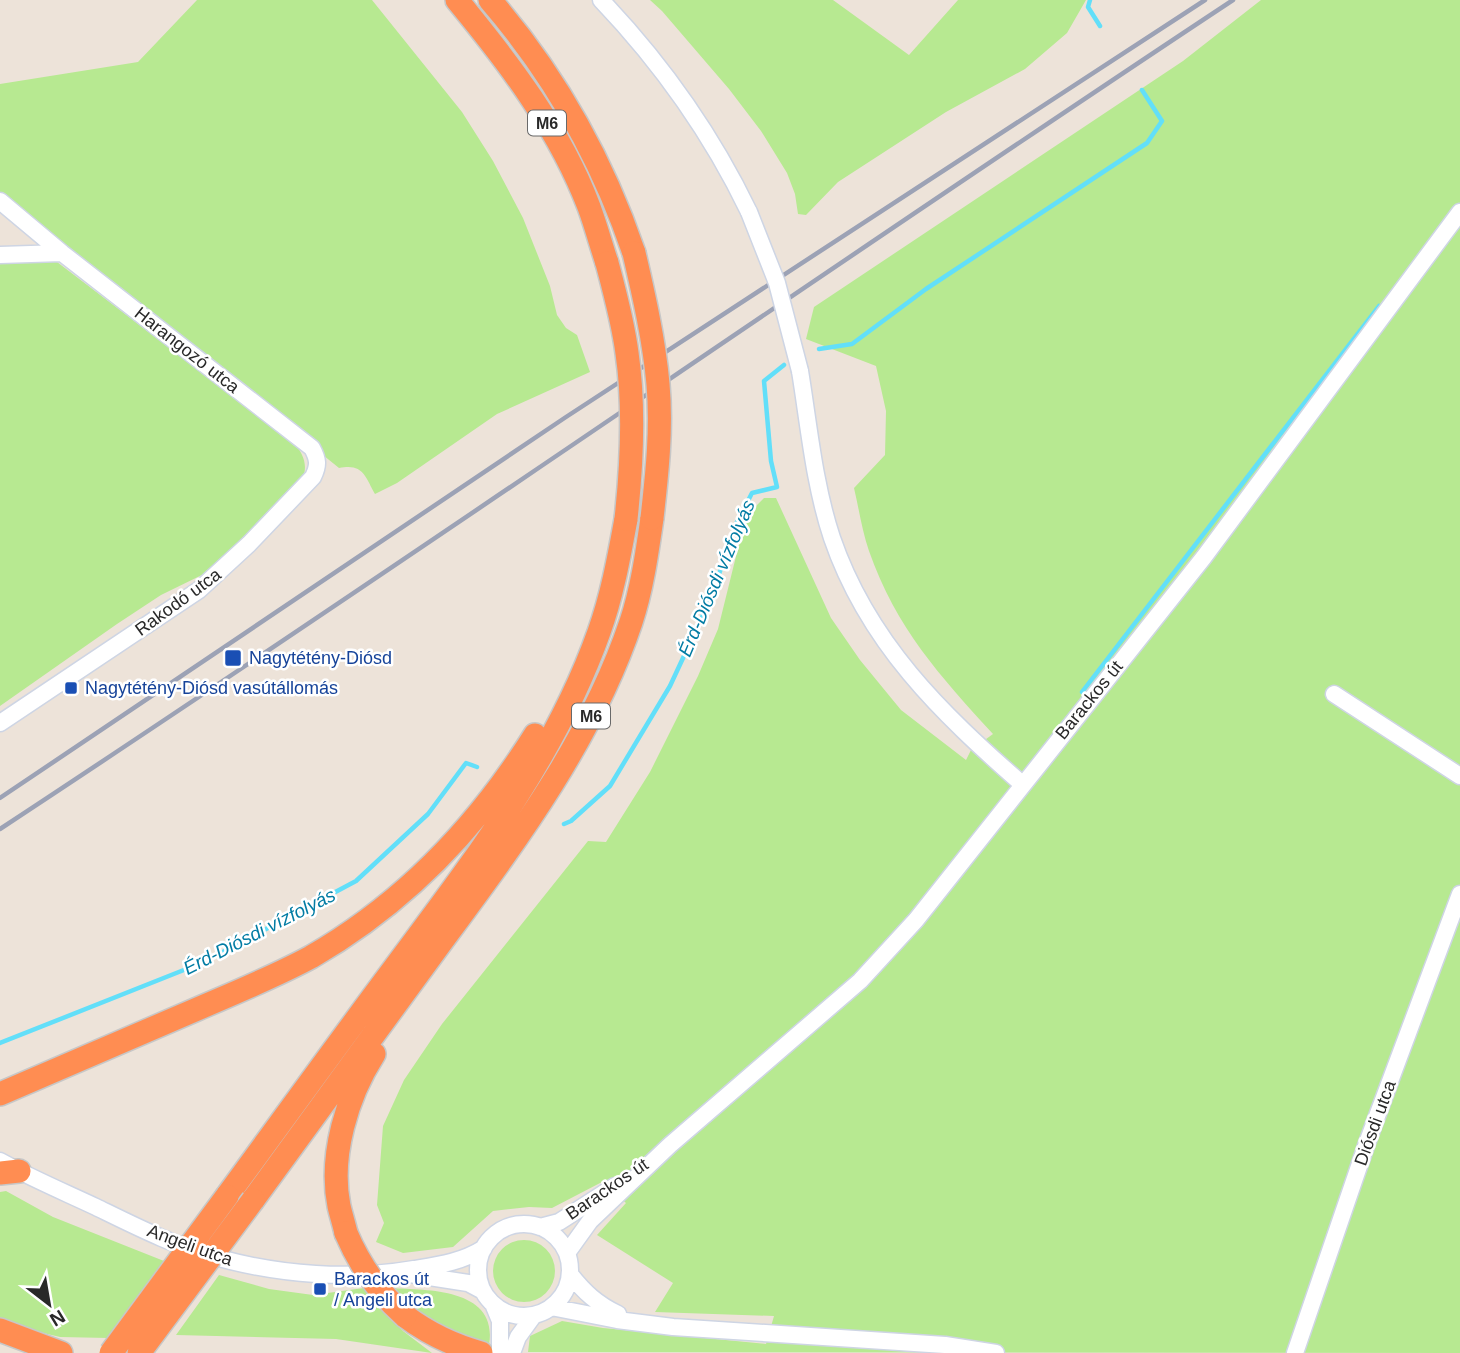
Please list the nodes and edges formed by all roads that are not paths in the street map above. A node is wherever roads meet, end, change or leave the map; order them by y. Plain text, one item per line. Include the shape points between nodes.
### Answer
1 (457, 0) edge
2 (490, 0) edge
3 (601, 0) edge
4 (0, 201) edge
5 (1460, 212) edge
6 (62, 253) junction
7 (0, 255) edge
8 (312, 447) joint
9 (599, 632) junction
10 (1334, 694) dead end
11 (0, 723) edge
12 (1460, 776) edge
13 (1022, 784) junction
14 (1460, 894) edge
15 (422, 969) junction
16 (9, 1090) edge
17 (670, 1145) junction
18 (6, 1168) edge
19 (540, 1227) junction
20 (484, 1248) junction
21 (567, 1253) junction
22 (393, 1272) junction
23 (570, 1274) junction
24 (488, 1298) junction
25 (551, 1307) junction
26 (534, 1315) junction
27 (640, 1322) junction
28 (0, 1330) edge
29 (61, 1353) edge
30 (111, 1353) edge
31 (139, 1353) edge
32 (481, 1353) edge
33 (500, 1353) edge
34 (512, 1353) edge
35 (996, 1353) edge
36 (1295, 1353) edge

1 - 9 highway, M6, bridge via 512,70 557,140 588,206 625,340 632,466 626,519
2 - 15 highway, M6, bridge via 535,56 580,126 634,253 658,386 657,469 642,574 631,621 608,680 541,802
3 - 13 street, bridge via 665,72 728,169 749,212 777,283 800,371 825,514 868,615 923,690
4 - 6 street, Harangozó utca
5 - 13 street, Barackos út via 1204,557
6 - 7 street
6 - 8 street, Harangozó utca
8 - 11 street, Rakodó utca via 318,467 313,477 224,569 184,601
9 - 16 highway via 485,808 408,888 338,939 284,970
9 - 30 highway, bridge via 578,685 485,842
10 - 12 street
13 - 17 street, Barackos út via 950,880 860,981
14 - 36 street, Diósdi utca
15 - 31 highway, bridge
15 - 32 highway, bridge via 349,1105 341,1132 337,1191 346,1233 384,1297 427,1333
17 - 19 street, Barackos út via 599,1197 559,1222
17 - 21 street, Barackos út via 590,1221
18 - 22 street, Angeli utca via 217,1258 289,1272
19 - 20 street via 508,1227
19 - 21 street via 556,1237
20 - 22 street, Angeli utca via 469,1258
20 - 24 street via 478,1266
21 - 23 street
22 - 24 street, Angeli utca via 459,1281
23 - 25 street via 560,1300
23 - 27 street via 602,1307
24 - 26 street via 510,1314
24 - 33 street via 500,1321
25 - 26 street
25 - 27 street
26 - 34 street
27 - 35 street via 945,1345
28 - 29 highway

